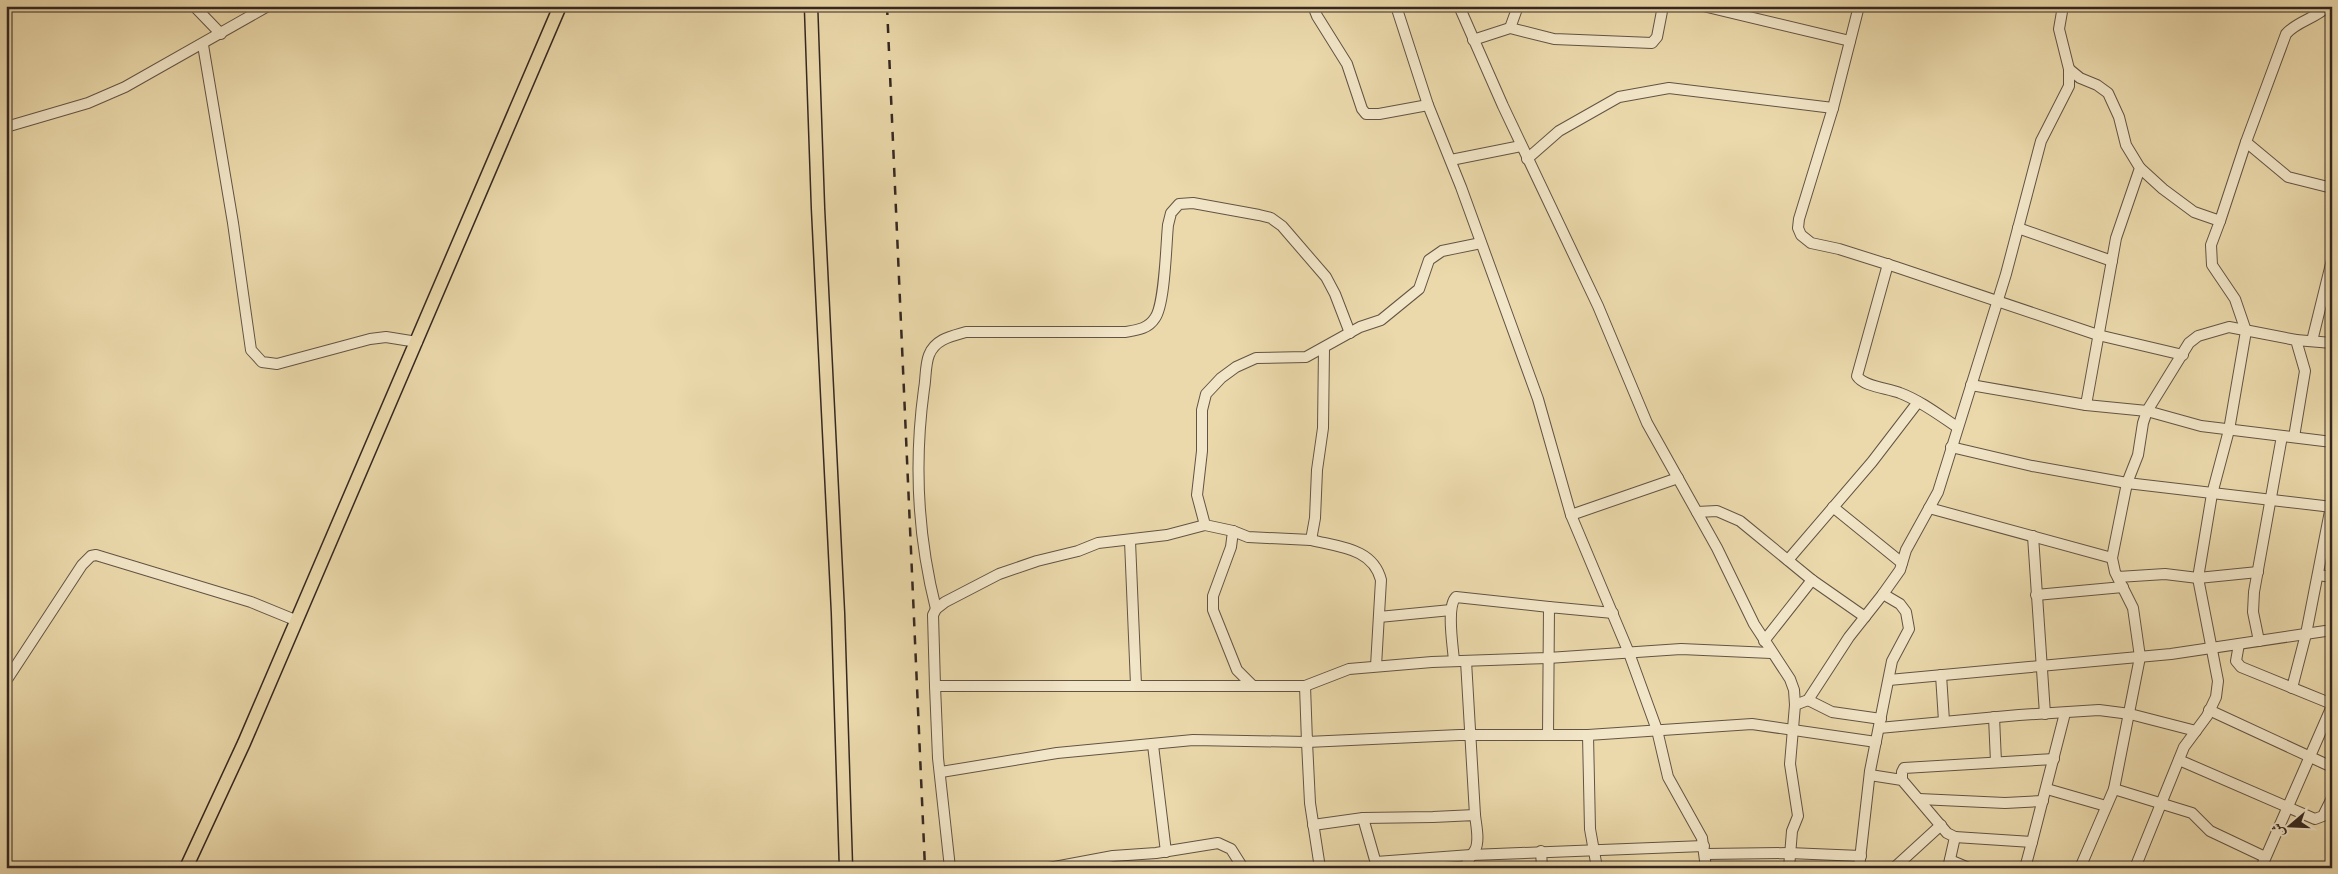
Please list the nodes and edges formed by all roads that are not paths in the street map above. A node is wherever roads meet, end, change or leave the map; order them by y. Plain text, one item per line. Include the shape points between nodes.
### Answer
1 (194, 6) edge
2 (268, 6) edge
3 (560, 6) edge
4 (812, 6) edge
5 (1314, 6) edge
6 (1396, 6) edge
7 (1459, 6) edge
8 (1518, 6) edge
9 (1663, 6) edge
10 (1703, 6) edge
11 (1859, 6) edge
12 (2063, 6) edge
13 (2328, 6) edge
14 (1510, 28) junction
15 (222, 34) junction
16 (1473, 40) junction
17 (1850, 41) junction
18 (203, 45) junction
19 (2070, 69) junction
20 (1428, 105) junction
21 (1833, 108) junction
22 (6, 127) edge
23 (2246, 142) junction
24 (1521, 146) junction
25 (1527, 159) junction
26 (1451, 160) junction
27 (2140, 168) junction
28 (2332, 188) edge
29 (2220, 221) junction
30 (2018, 228) junction
31 (1481, 243) junction
32 (2332, 260) edge
33 (2112, 261) junction
34 (1888, 264) junction
35 (1998, 301) junction
36 (2246, 331) junction
37 (1350, 333) junction
38 (2098, 335) junction
39 (2296, 340) junction
40 (2312, 341) junction
41 (417, 342) junction
42 (2332, 343) edge
43 (1324, 348) junction
44 (2183, 355) junction
45 (1972, 385) junction
46 (1918, 402) junction
47 (2086, 405) junction
48 (2147, 411) junction
49 (1957, 427) junction
50 (2229, 430) junction
51 (2282, 436) junction
52 (2294, 437) junction
53 (2332, 442) edge
54 (1951, 447) junction
55 (1678, 478) junction
56 (2127, 483) junction
57 (2212, 494) junction
58 (2271, 500) junction
59 (2331, 504) edge
60 (1833, 507) junction
61 (1929, 508) junction
62 (1697, 512) junction
63 (1571, 515) junction
64 (1205, 525) junction
65 (1233, 531) junction
66 (2032, 536) junction
67 (1311, 540) junction
68 (1130, 541) junction
69 (2112, 558) junction
70 (1788, 560) junction
71 (1902, 563) junction
72 (2258, 572) junction
73 (2318, 575) junction
74 (2118, 577) junction
75 (2332, 577) edge
76 (2198, 578) junction
77 (1812, 580) junction
78 (2123, 587) junction
79 (1883, 594) junction
80 (2036, 594) junction
81 (1548, 607) junction
82 (936, 609) junction
83 (1451, 610) junction
84 (1613, 613) junction
85 (1379, 616) junction
86 (1865, 617) junction
87 (295, 620) junction
88 (2332, 630) edge
89 (2306, 634) junction
90 (1764, 641) junction
91 (2259, 641) junction
92 (2238, 644) junction
93 (2212, 648) junction
94 (1629, 653) junction
95 (1771, 653) junction
96 (2140, 657) junction
97 (1548, 658) junction
98 (1454, 661) junction
99 (1466, 661) junction
100 (2041, 665) junction
101 (1376, 666) junction
102 (1941, 675) junction
103 (1889, 680) junction
104 (6, 681) edge
105 (1136, 685) junction
106 (1252, 685) junction
107 (935, 686) junction
108 (1305, 686) junction
109 (2292, 688) junction
110 (1808, 700) junction
111 (1795, 705) junction
112 (2332, 705) edge
113 (2210, 710) junction
114 (2065, 713) junction
115 (2045, 714) junction
116 (2130, 714) junction
117 (1994, 717) junction
118 (1944, 721) junction
119 (1880, 723) junction
120 (1657, 730) junction
121 (1792, 730) junction
122 (2196, 731) junction
123 (1588, 734) junction
124 (1470, 735) junction
125 (1548, 735) junction
126 (1307, 742) junction
127 (1876, 742) junction
128 (1153, 745) junction
129 (2310, 757) junction
130 (2054, 759) junction
131 (2179, 760) junction
132 (1996, 762) junction
133 (2332, 767) edge
134 (941, 772) junction
135 (1870, 775) junction
136 (1902, 780) junction
137 (2047, 789) junction
138 (2114, 789) junction
139 (2332, 798) edge
140 (1919, 799) junction
141 (2043, 801) junction
142 (2162, 804) junction
143 (2106, 806) junction
144 (2288, 809) junction
145 (1475, 814) junction
146 (1363, 818) junction
147 (1312, 825) junction
148 (1941, 825) junction
149 (1955, 837) junction
150 (2032, 842) junction
151 (1704, 850) junction
152 (1166, 852) junction
153 (1541, 852) junction
154 (1594, 852) junction
155 (1789, 853) junction
156 (1471, 855) junction
157 (1861, 856) junction
158 (2265, 857) junction
159 (1949, 864) edge
160 (1377, 865) edge
161 (186, 868) edge
162 (846, 868) edge
163 (950, 868) edge
164 (1049, 868) edge
165 (1242, 868) edge
166 (1320, 868) edge
167 (1466, 868) edge
168 (1542, 868) edge
169 (1597, 868) edge
170 (1706, 868) edge
171 (1789, 868) edge
172 (1860, 868) edge
173 (1894, 868) edge
174 (1969, 868) edge
175 (2025, 868) edge
176 (2080, 868) edge
177 (2135, 868) edge
178 (2261, 868) edge

1 - 15 street
2 - 15 street
3 - 41 main road
4 - 162 main road
5 - 20 street via 1347,64 1366,114
6 - 20 street
7 - 16 street
8 - 14 street
9 - 14 street via 1657,37 1647,44 1554,39
10 - 17 street
11 - 17 street
12 - 19 street via 2059,37
13 - 23 street via 2321,13 2292,26 2286,34
14 - 16 street
15 - 18 street
16 - 24 street
17 - 21 street
18 - 22 street via 88,103
18 - 41 street via 251,350 262,362 277,364 370,339 386,337
19 - 27 street via 2108,93 2119,117 2126,145
19 - 30 street via 2069,86 2041,140
20 - 26 street
21 - 25 street via 1669,88 1646,91 1619,97 1559,131
21 - 34 street via 1798,228 1811,243
23 - 28 street via 2288,177
23 - 29 street
24 - 25 street
24 - 26 street
25 - 55 street via 1598,306 1647,423
26 - 31 street
27 - 29 street via 2194,212
27 - 33 street via 2116,238
29 - 36 street via 2210,245 2212,265 2235,299
30 - 33 street
30 - 35 street
31 - 37 street via 1442,251 1429,260 1422,284 1414,294 1381,320
31 - 63 street via 1538,399
32 - 40 street
33 - 38 street
34 - 35 street
34 - 46 street via 1857,376 1861,381 1899,392
35 - 38 street
35 - 45 street
36 - 39 street
36 - 44 street via 2229,327 2198,336 2189,343
36 - 50 street
37 - 43 street
37 - 82 street via 1326,277 1282,226 1271,218 1193,202 1180,204 1171,213 1158,311 1148,326 1125,332 966,332 947,337 929,355 919,441 921,528 925,566
38 - 44 street
38 - 47 street
39 - 40 street
39 - 52 street via 2305,371
40 - 42 street
41 - 87 main road
43 - 64 street via 1306,357 1256,358 1228,372 1206,394 1202,410 1197,495
43 - 67 street via 1323,428 1317,470 1316,518
44 - 48 street
45 - 47 street
45 - 49 street
46 - 49 street
46 - 60 street
47 - 48 street
48 - 50 street
48 - 56 street via 2138,454
49 - 54 street
50 - 51 street
50 - 57 street
51 - 52 street
51 - 58 street
52 - 53 street
54 - 56 street
54 - 61 street via 1938,492
55 - 62 street
55 - 63 street
56 - 57 street
56 - 69 street
57 - 58 street
57 - 76 street
58 - 59 street
58 - 72 street
59 - 73 street
60 - 70 street
60 - 71 street
61 - 66 street
61 - 71 street
62 - 70 street via 1726,514
62 - 90 street
63 - 84 street
64 - 65 street
64 - 68 street
65 - 67 street via 1248,537
65 - 106 street via 1231,547 1213,596 1213,610 1237,670
66 - 69 street
66 - 80 street
67 - 85 street via 1346,548 1372,560 1381,580
68 - 82 street via 1098,543 999,574
68 - 105 street
69 - 74 street
70 - 77 street
71 - 79 street
72 - 76 street
72 - 91 street via 2253,612
73 - 75 street
73 - 89 street
74 - 76 street via 2165,574
74 - 78 street
76 - 93 street
77 - 86 street
77 - 90 street
78 - 80 street
78 - 96 street via 2132,608
79 - 86 street
79 - 103 street via 1900,604 1909,620 1909,630 1897,648
80 - 100 street
81 - 83 street via 1464,596 1453,600
81 - 84 street
81 - 97 street
82 - 107 street
83 - 85 street
83 - 98 street
84 - 94 street
85 - 101 street
86 - 110 street
87 - 104 street via 251,602 90,556
87 - 161 main road via 244,743
88 - 89 street
89 - 91 street
89 - 109 street
90 - 95 street
91 - 92 street
92 - 93 street
92 - 109 street via 2236,661 2241,667
93 - 96 street
93 - 113 street via 2218,681
94 - 95 street via 1681,649
94 - 97 street
94 - 120 street
95 - 111 street via 1790,679
96 - 100 street
96 - 116 street
97 - 99 street
97 - 125 street
98 - 99 street
98 - 101 street
99 - 124 street
100 - 102 street
100 - 115 street
101 - 108 street via 1348,669
102 - 103 street
102 - 118 street
103 - 119 street
105 - 106 street
105 - 107 street
106 - 108 street
107 - 134 street
108 - 126 street
109 - 112 street
110 - 111 street
110 - 119 street via 1832,712
111 - 121 street
112 - 129 street
113 - 122 street
113 - 129 street
114 - 115 street
114 - 116 street via 2099,710
114 - 130 street
115 - 117 street
116 - 122 street
116 - 138 street
117 - 118 street
117 - 132 street
118 - 119 street
119 - 127 street
120 - 121 street via 1752,724
120 - 123 street
120 - 151 street via 1668,777 1698,827
121 - 127 street
121 - 155 street via 1790,764 1798,816
122 - 131 street
123 - 125 street
123 - 154 street via 1590,830
124 - 125 street
124 - 126 street
124 - 145 street
126 - 128 street via 1193,740
126 - 147 street
127 - 135 street
128 - 134 street via 1057,753
128 - 152 street
129 - 133 street
129 - 144 street
130 - 132 street
130 - 137 street
131 - 142 street
131 - 144 street
132 - 136 street via 1904,768
134 - 163 street
135 - 136 street
135 - 157 street
136 - 140 street
137 - 141 street
137 - 143 street
138 - 142 street
138 - 143 street
139 - 144 street via 2319,819
140 - 141 street via 2005,803
140 - 148 street
141 - 150 street
142 - 158 street via 2192,812 2210,831
142 - 177 street
143 - 176 street
144 - 158 street
145 - 146 street
145 - 156 street via 1477,843
146 - 147 street
146 - 160 street
147 - 166 street
148 - 149 street
148 - 173 street
149 - 150 street
149 - 159 street
150 - 175 street
151 - 154 street
151 - 155 street
151 - 170 street
152 - 164 street via 1113,856
152 - 165 street via 1218,843 1231,850
153 - 154 street
153 - 156 street
153 - 168 street
154 - 169 street
155 - 157 street
155 - 171 street
156 - 160 street
156 - 167 street
157 - 172 street
158 - 178 street
159 - 174 street

